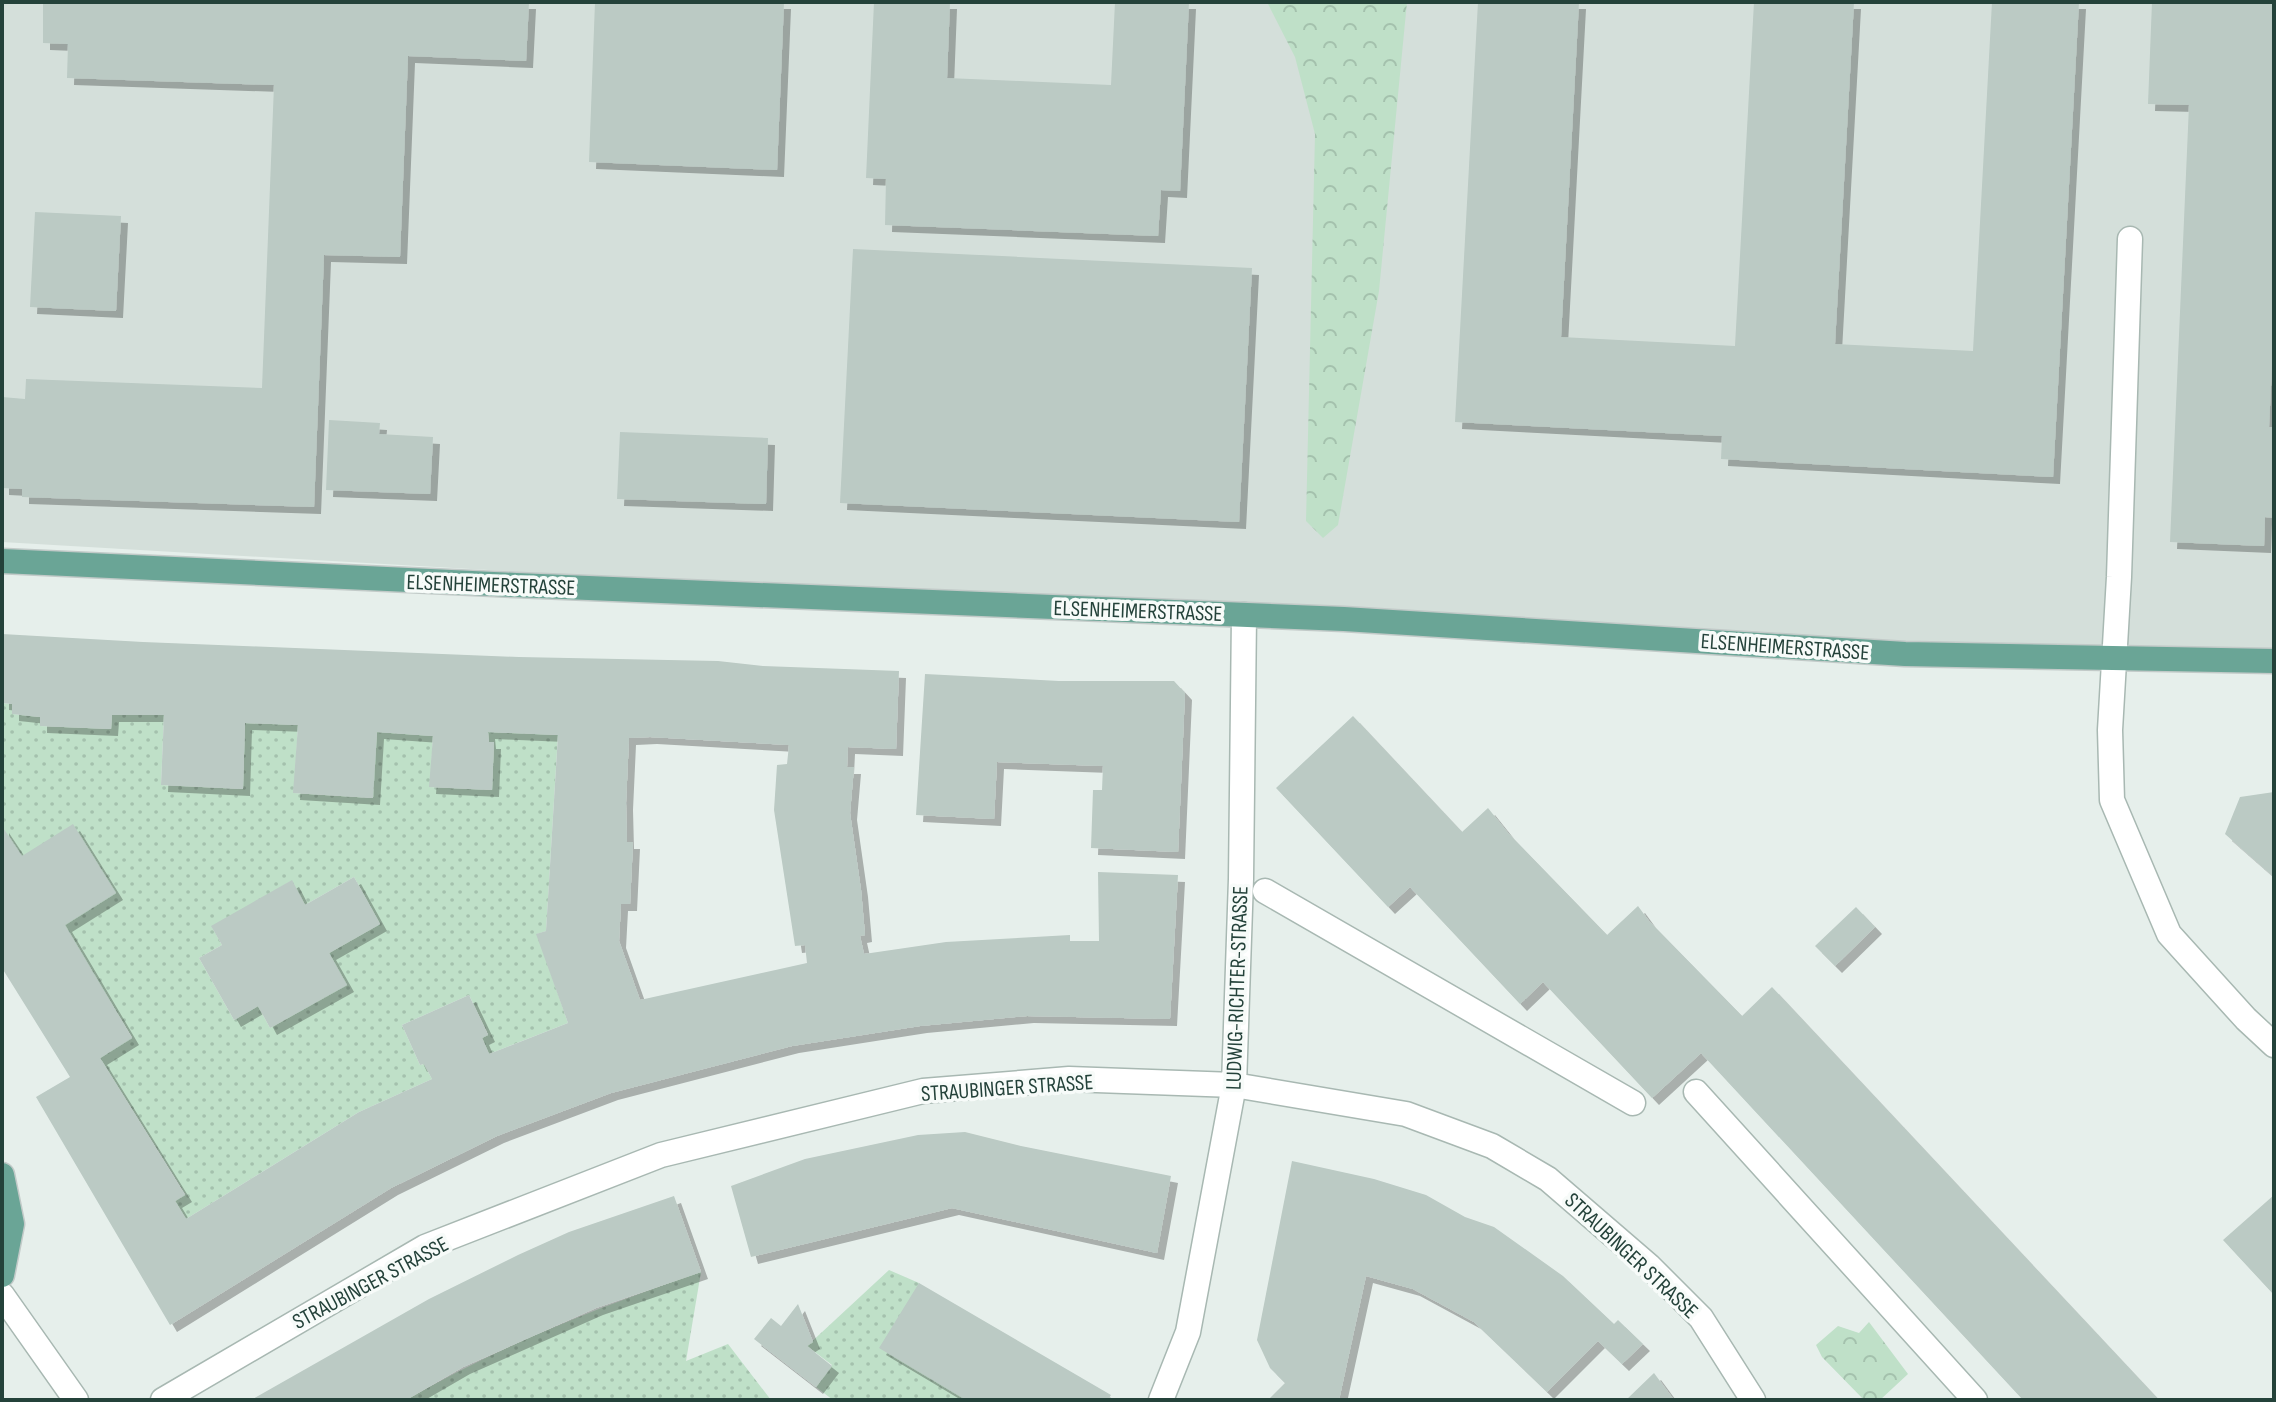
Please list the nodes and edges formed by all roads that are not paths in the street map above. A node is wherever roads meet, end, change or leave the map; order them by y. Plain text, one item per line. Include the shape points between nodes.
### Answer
1 (2130, 239) dead end
2 (2, 561) edge
3 (1244, 615) junction
4 (2114, 658) junction
5 (2274, 661) edge
6 (1265, 891) dead end
7 (2274, 1045) edge
8 (1234, 1085) junction
9 (1696, 1092) dead end
10 (1633, 1103) dead end
11 (2, 1175) edge
12 (2, 1275) edge
13 (2, 1295) edge
14 (76, 1400) edge
15 (163, 1400) edge
16 (1161, 1400) edge
17 (1753, 1400) edge
18 (1975, 1400) edge

1 - 4 street
2 - 3 main road, ELSENHEIMERSTRASSE
3 - 4 main road, ELSENHEIMERSTRASSE via 1905,654
3 - 8 street, LUDWIG-RICHTER-STRASSE
4 - 5 main road, ELSENHEIMERSTRASSE
4 - 7 street via 2112,800 2169,934
6 - 10 street
8 - 15 street, STRAUBINGER STRASSE via 1069,1079 923,1091 661,1155 425,1247
8 - 16 street, LUDWIG-RICHTER-STRASSE via 1188,1332
8 - 17 street, STRAUBINGER STRASSE via 1406,1114 1492,1146 1537,1172 1602,1224 1701,1318
9 - 18 street
11 - 12 main road via 12,1224
13 - 14 street

